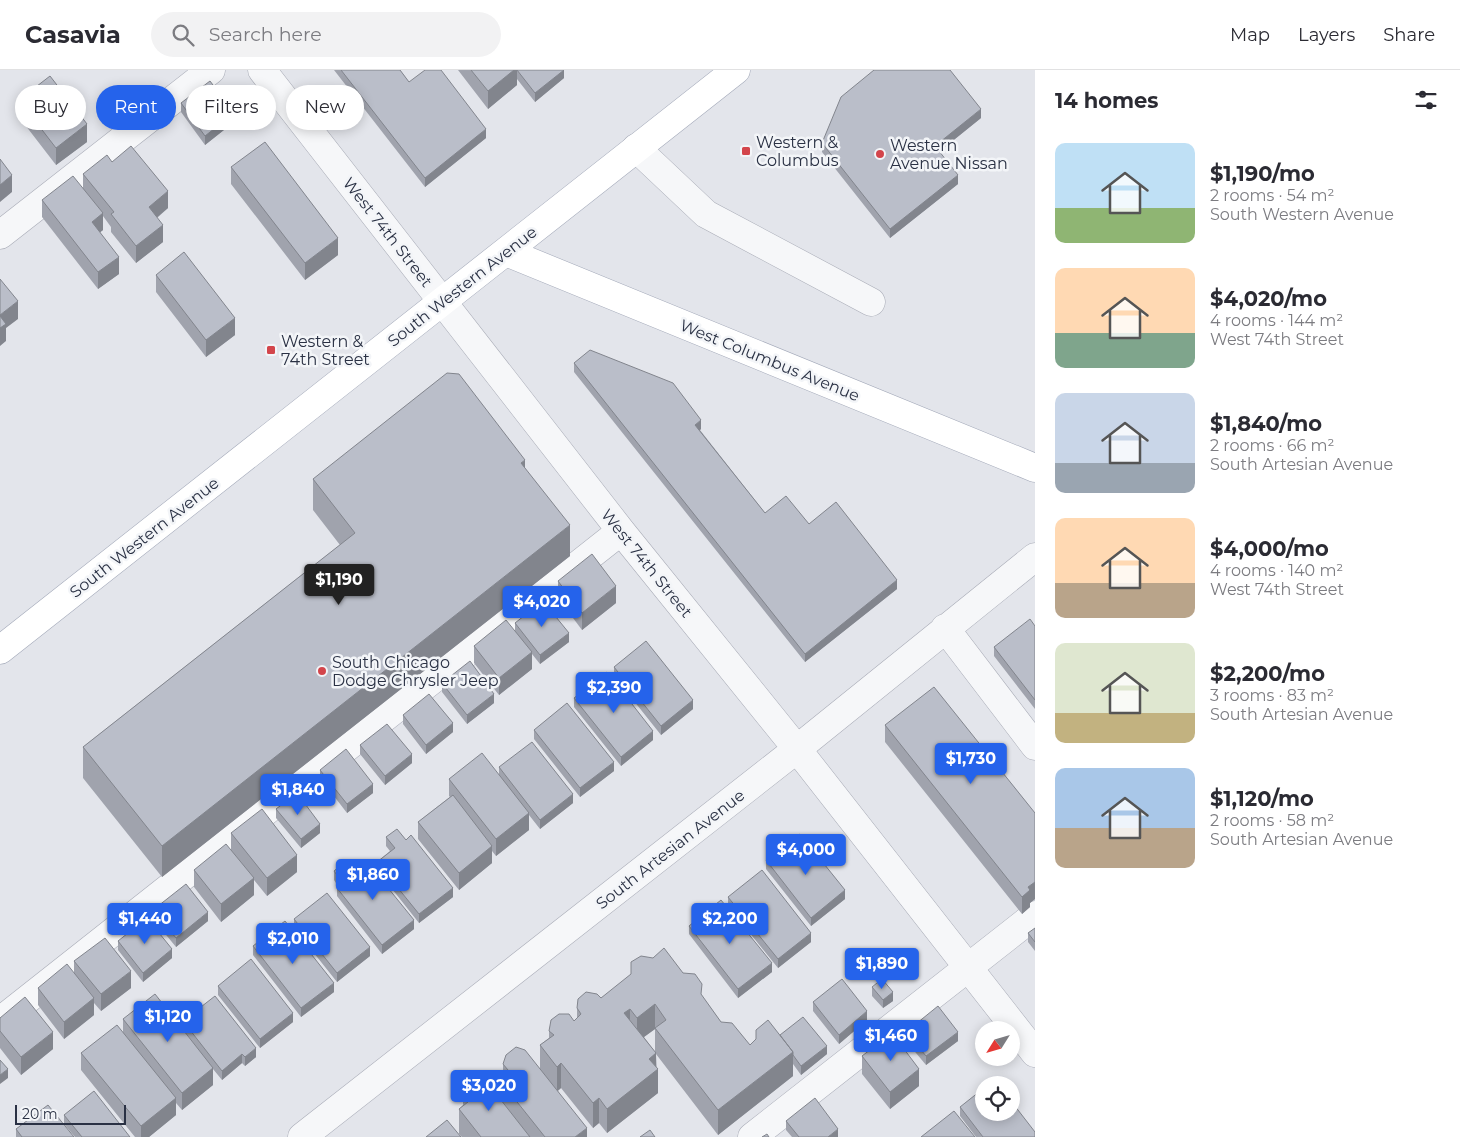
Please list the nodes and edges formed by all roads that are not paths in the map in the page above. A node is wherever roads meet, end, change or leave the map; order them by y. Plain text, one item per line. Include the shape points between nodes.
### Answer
1 (210, 70) edge
2 (262, 70) edge
3 (736, 70) edge
4 (636, 148) junction
5 (0, 235) edge
6 (506, 252) junction
7 (443, 301) junction
8 (871, 302) dead end
9 (1035, 468) edge
10 (621, 531) junction
11 (1035, 557) edge
12 (945, 628) junction
13 (0, 650) edge
14 (1035, 746) edge
15 (796, 749) junction
16 (1035, 915) edge
17 (968, 968) junction
18 (0, 1021) edge
19 (1035, 1053) edge
20 (302, 1137) edge
21 (752, 1137) edge

1 - 5 street
2 - 7 street, West 74th Street
3 - 4 main road, South Western Avenue
4 - 6 main road, South Western Avenue
4 - 8 street via 706,214
6 - 7 main road, South Western Avenue
6 - 9 main road, West Columbus Avenue
7 - 10 street, West 74th Street
7 - 13 main road, South Western Avenue
10 - 15 street, West 74th Street
10 - 18 street
11 - 12 street, South Artesian Avenue
12 - 14 street
12 - 15 street, South Artesian Avenue
15 - 17 street, West 74th Street
15 - 20 street, South Artesian Avenue
16 - 17 street
17 - 19 street, West 74th Street
17 - 21 street

